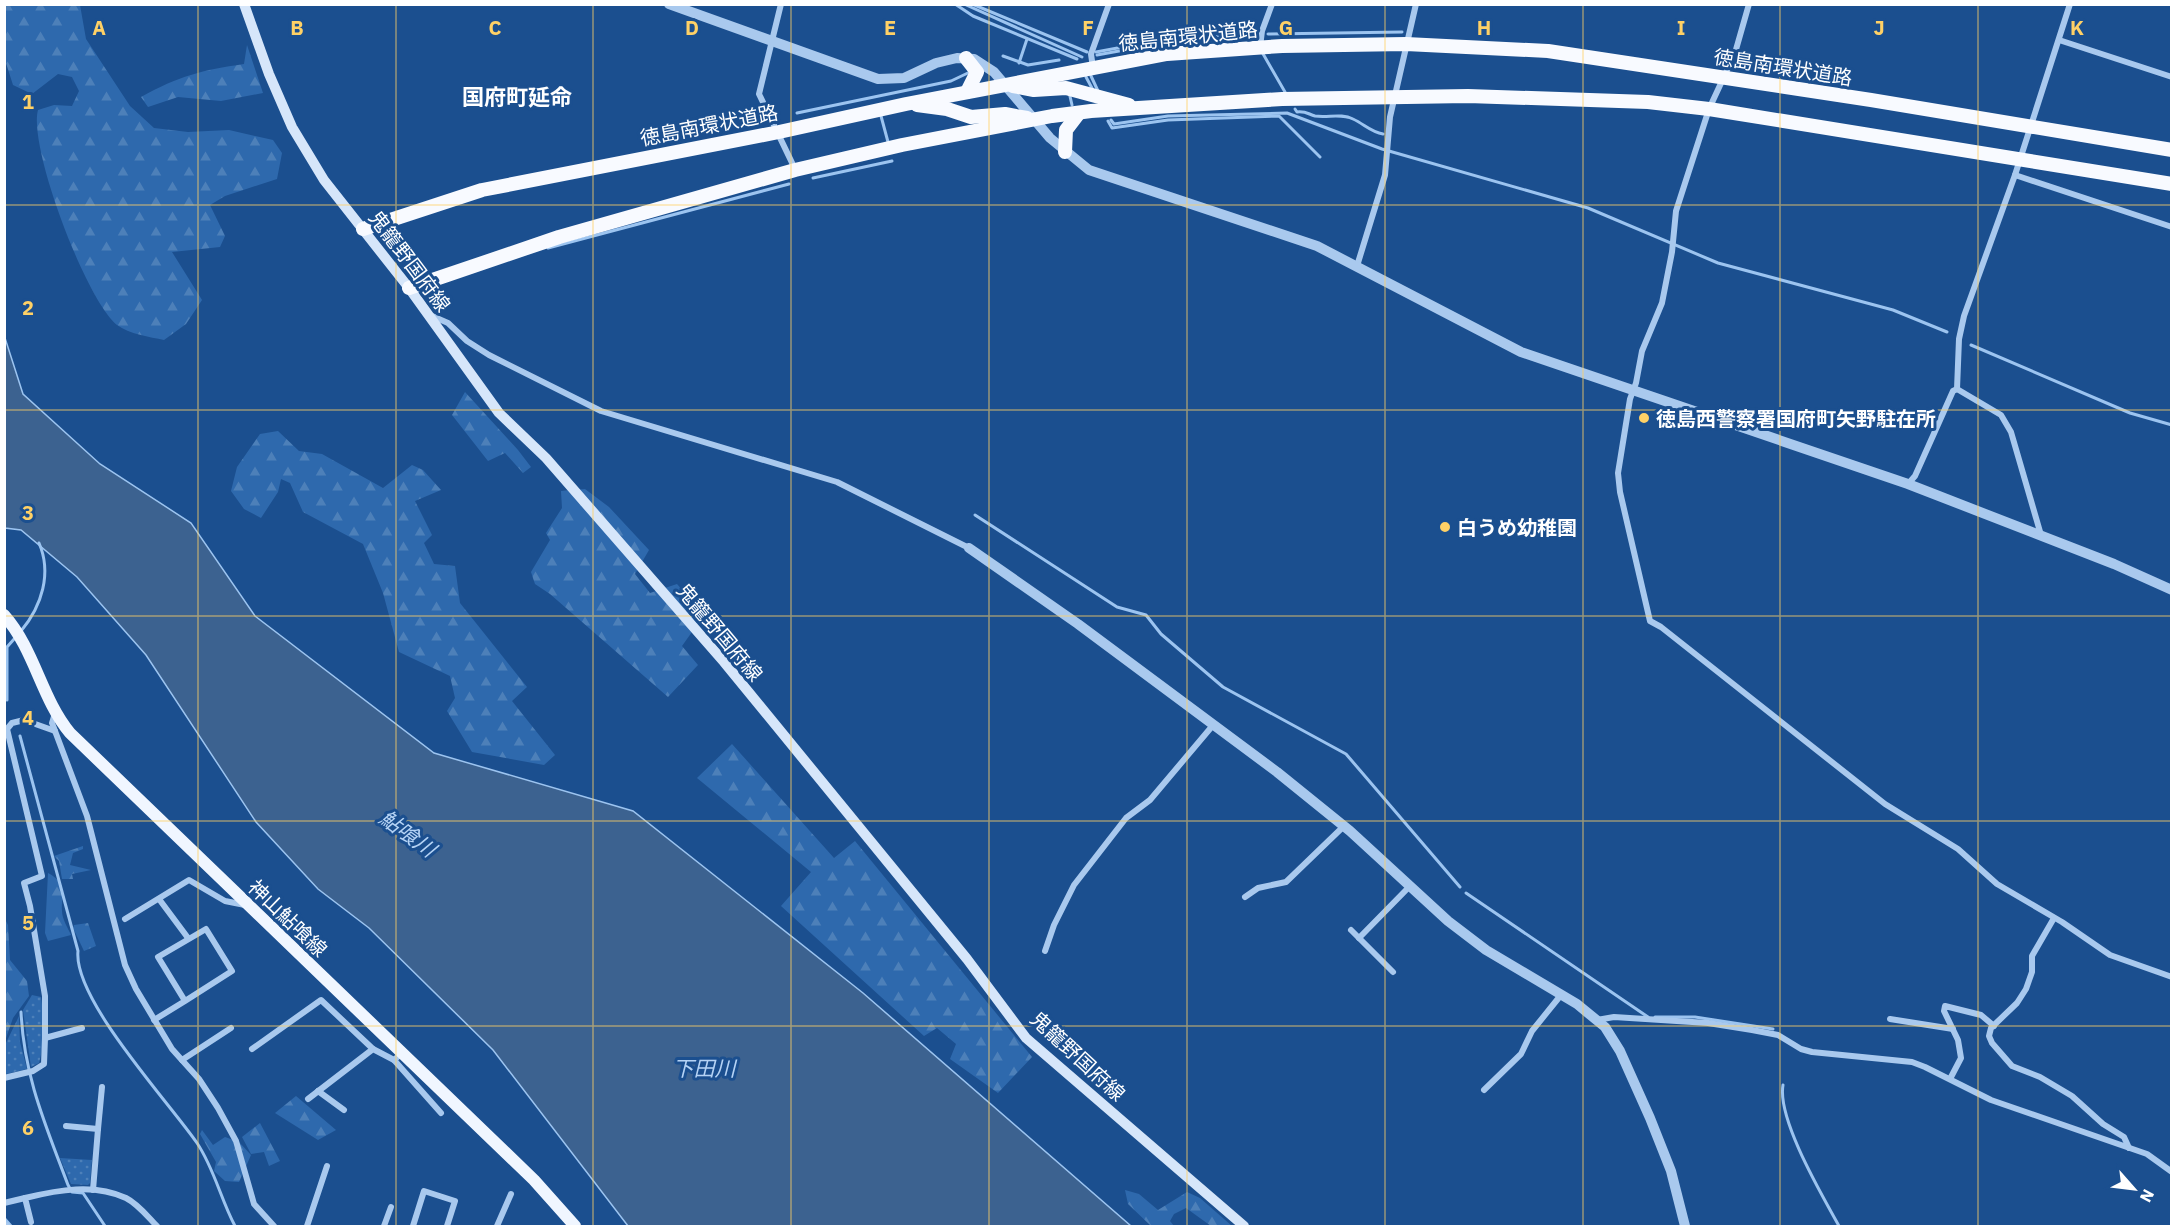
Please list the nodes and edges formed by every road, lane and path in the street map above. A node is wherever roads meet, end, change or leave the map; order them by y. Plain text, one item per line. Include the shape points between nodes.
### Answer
1 (244, 4) edge
2 (669, 4) edge
3 (781, 4) edge
4 (1109, 4) edge
5 (1272, 4) edge
6 (1416, 4) edge
7 (1749, 4) edge
8 (2070, 4) edge
9 (2059, 40) junction
10 (773, 41) junction
11 (1406, 44) junction
12 (1260, 48) junction
13 (966, 58) junction
14 (1093, 68) junction
15 (2172, 77) edge
16 (1725, 78) junction
17 (1006, 85) junction
18 (967, 92) junction
19 (1395, 98) junction
20 (906, 104) junction
21 (1140, 108) junction
22 (1709, 110) junction
23 (1079, 113) junction
24 (1034, 119) junction
25 (2031, 127) junction
26 (779, 132) junction
27 (2172, 150) edge
28 (1065, 152) junction
29 (2021, 158) junction
30 (795, 170) junction
31 (2015, 175) junction
32 (2172, 184) edge
33 (2172, 226) edge
34 (363, 229) junction
35 (1357, 266) junction
36 (409, 288) junction
37 (429, 315) junction
38 (1958, 389) junction
39 (1633, 392) junction
40 (1908, 484) junction
41 (2041, 536) junction
42 (969, 548) joint
43 (2172, 590) edge
44 (7, 618) edge
45 (54, 713) junction
46 (1214, 723) junction
47 (55, 731) junction
48 (1344, 826) junction
49 (1410, 886) junction
50 (1245, 897) dead end
51 (159, 898) junction
52 (248, 906) junction
53 (2054, 918) junction
54 (124, 920) dead end
55 (1351, 930) dead end
56 (188, 938) junction
57 (1359, 938) junction
58 (1045, 951) dead end
59 (1393, 972) dead end
60 (2172, 977) edge
61 (1562, 995) junction
62 (184, 1001) junction
63 (1890, 1019) dead end
64 (154, 1020) junction
65 (1596, 1020) junction
66 (1994, 1026) junction
67 (82, 1028) dead end
68 (231, 1028) dead end
69 (1953, 1029) junction
70 (45, 1038) junction
71 (373, 1048) junction
72 (252, 1049) dead end
73 (398, 1057) junction
74 (182, 1060) junction
75 (4, 1078) edge
76 (1950, 1079) junction
77 (102, 1087) dead end
78 (1484, 1090) dead end
79 (318, 1091) junction
80 (308, 1099) dead end
81 (344, 1110) dead end
82 (441, 1113) dead end
83 (66, 1126) dead end
84 (98, 1129) junction
85 (2129, 1148) junction
86 (327, 1166) dead end
87 (2172, 1172) edge
88 (93, 1190) junction
89 (511, 1194) dead end
90 (25, 1198) junction
91 (4, 1203) edge
92 (391, 1207) dead end
93 (31, 1222) dead end
94 (157, 1227) edge
95 (274, 1227) edge
96 (307, 1227) edge
97 (384, 1227) edge
98 (413, 1227) edge
99 (447, 1227) edge
100 (497, 1227) edge
101 (575, 1227) edge
102 (1244, 1227) edge
103 (1685, 1227) edge

1 - 34 main road, 鬼籠野国府線 via 292,127 324,180
2 - 10 street
3 - 10 street
4 - 14 street via 1092,54
5 - 12 street
6 - 11 street
7 - 16 street
8 - 9 street
9 - 15 street
9 - 25 street
10 - 13 street via 878,79 904,78 936,63
10 - 26 street via 759,94
11 - 12 highway, 徳島南環状道路
11 - 16 highway, 徳島南環状道路 via 1548,51
11 - 19 street
12 - 14 highway, 徳島南環状道路 via 1167,54
13 - 17 street via 984,63
13 - 18 highway via 977,72
14 - 17 highway, 徳島南環状道路
16 - 22 street
16 - 25 highway, 徳島南環状道路
17 - 18 highway, 徳島南環状道路
17 - 21 highway via 1034,90 1066,88
17 - 24 street
18 - 20 highway, 徳島南環状道路
19 - 21 highway via 1282,99
19 - 22 highway via 1545,97 1648,102
19 - 35 street via 1385,176
20 - 24 highway via 947,109 971,117 1005,114
20 - 26 highway, 徳島南環状道路
21 - 23 highway
22 - 29 highway
22 - 39 street via 1676,211 1662,303 1642,351
23 - 24 highway
23 - 28 highway via 1066,130
24 - 28 street
24 - 30 highway
25 - 27 highway, 徳島南環状道路
25 - 29 street
26 - 30 street
26 - 34 highway, 徳島南環状道路 via 482,190
28 - 35 street via 1089,170 1317,246
29 - 31 street
29 - 32 highway
30 - 36 highway via 559,237
31 - 33 street
31 - 38 street via 1964,316 1959,339
34 - 36 main road, 鬼籠野国府線
35 - 39 street via 1521,352
36 - 37 main road, 鬼籠野国府線
37 - 42 street via 448,323 489,355 601,411 837,482
37 - 102 main road, 鬼籠野国府線 via 499,413 546,458 724,662 967,959 1026,1038
38 - 40 street via 1953,391
38 - 41 street via 2001,415 2011,432
39 - 40 street
39 - 53 street via 1618,473 1650,621 1885,804 1958,849 1996,884
40 - 41 street
41 - 43 street
42 - 46 street
44 - 45 main road, 神山鮎喰線 via 26,648
45 - 47 street
45 - 52 main road, 神山鮎喰線
46 - 48 street
46 - 58 street via 1150,800 1126,818 1074,885
47 - 64 street via 87,816 125,964
47 - 70 street via 24,720 7,729 42,876 24,883 45,996
48 - 49 street
48 - 50 street via 1286,882 1258,888
49 - 57 street
49 - 61 street via 1486,950
51 - 52 street via 189,880 225,901
51 - 54 street
51 - 56 street
52 - 73 main road, 神山鮎喰線
53 - 60 street via 2110,955
53 - 66 street via 2032,956 2026,989
55 - 57 street
56 - 62 street via 158,957
56 - 62 street via 206,929 232,971
57 - 59 street
61 - 65 street
61 - 78 street via 1532,1031 1521,1054
62 - 64 street
63 - 69 street
64 - 74 street
65 - 76 street via 1614,1017 1708,1023 1752,1030 1778,1035 1812,1052 1912,1062
65 - 103 street via 1613,1038 1631,1074 1671,1171
66 - 69 street via 1981,1015 1946,1006 1944,1011
66 - 85 street via 1989,1036 1992,1043 2012,1066 2072,1096 2124,1137
67 - 70 street
68 - 74 street
69 - 76 street via 1961,1058
70 - 75 street via 44,1064
71 - 72 street via 321,1000
71 - 73 street
71 - 79 street
73 - 82 street
73 - 101 main road, 神山鮎喰線 via 534,1180
74 - 95 street via 210,1095 236,1141 254,1204
76 - 85 street via 1991,1101
77 - 84 street
79 - 80 street
79 - 81 street
83 - 84 street
84 - 88 street
85 - 87 street via 2146,1154
86 - 96 street
88 - 90 street via 72,1188
88 - 94 street via 127,1198
89 - 100 street
90 - 91 street
90 - 93 street
92 - 97 street
98 - 99 street via 424,1191 455,1201

